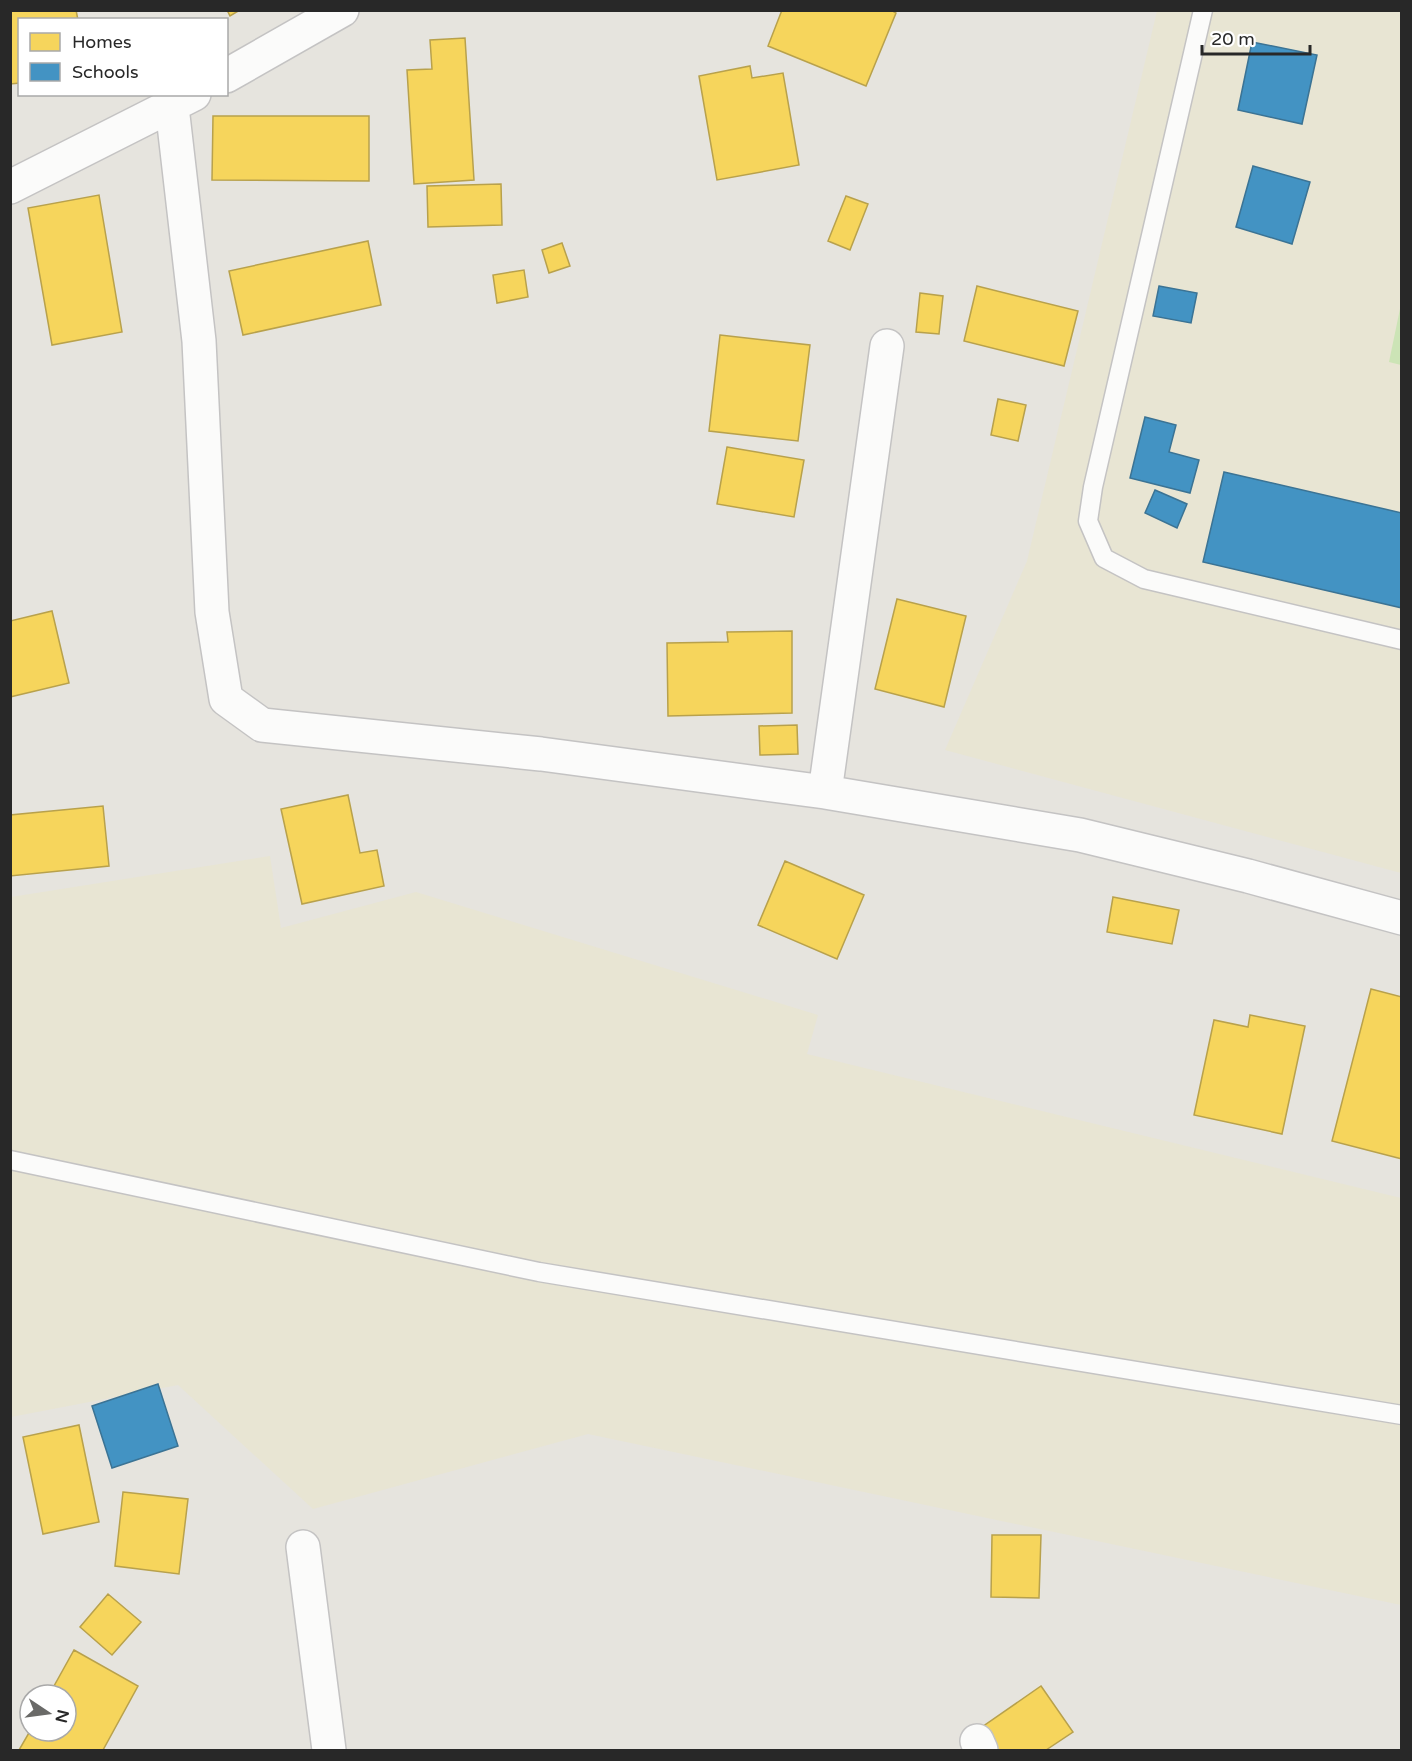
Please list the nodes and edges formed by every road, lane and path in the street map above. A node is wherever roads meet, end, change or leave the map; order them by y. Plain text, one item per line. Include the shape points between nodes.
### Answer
1 (342, 10) edge
2 (1203, 10) edge
3 (228, 75) edge
4 (183, 101) edge
5 (10, 187) edge
6 (887, 346) dead end
7 (1401, 640) edge
8 (825, 792) junction
9 (1401, 918) edge
10 (10, 1160) edge
11 (1401, 1415) edge
12 (303, 1547) dead end
13 (329, 1750) edge

1 - 3 street
2 - 7 lane via 1088,521 1104,558 1144,579
4 - 5 street
4 - 8 street via 212,612 226,699 262,725 541,754
6 - 8 street
8 - 9 street via 1080,835
10 - 11 lane via 540,1272
12 - 13 street

